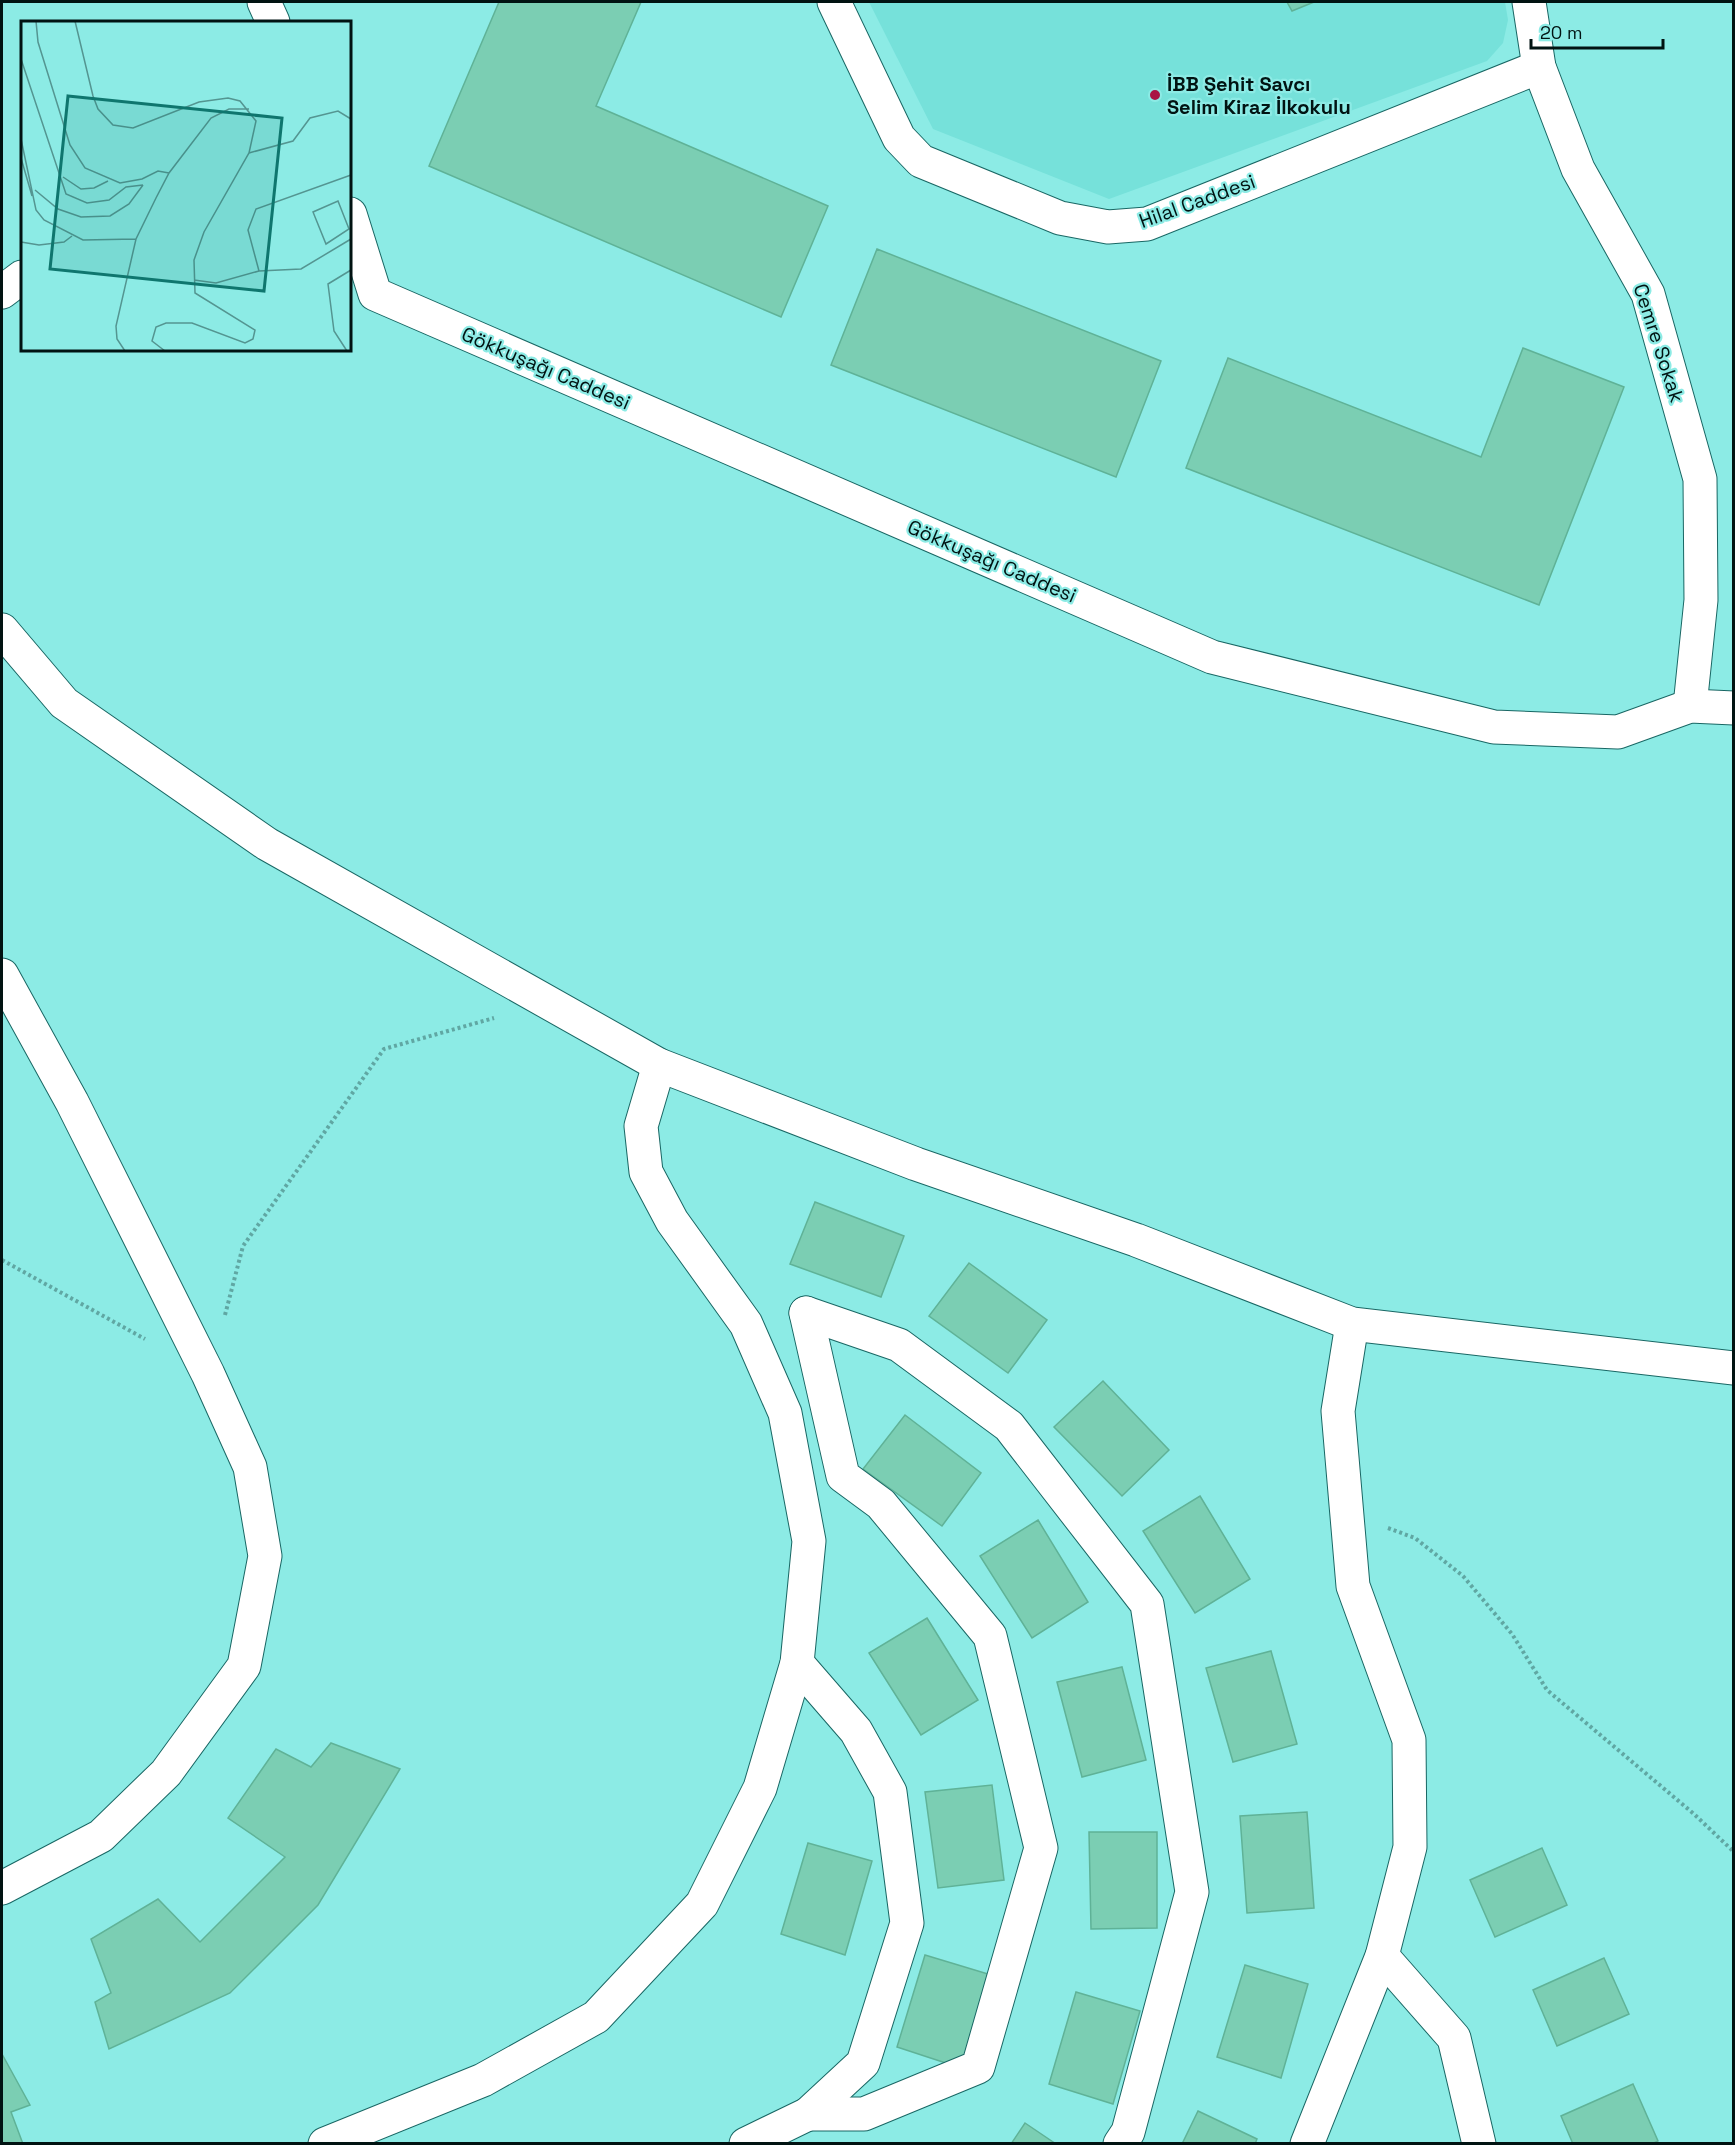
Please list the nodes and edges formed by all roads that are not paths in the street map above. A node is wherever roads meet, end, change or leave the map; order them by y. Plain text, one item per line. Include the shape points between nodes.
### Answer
1 (264, 2) edge
2 (834, 2) edge
3 (1529, 2) edge
4 (273, 21) edge
5 (1539, 67) junction
6 (354, 225) edge
7 (21, 279) edge
8 (362, 290) edge
9 (2, 291) edge
10 (2, 630) edge
11 (1690, 706) junction
12 (1734, 708) edge
13 (2, 975) edge
14 (659, 1065) junction
15 (1352, 1324) junction
16 (1734, 1368) edge
17 (797, 1664) junction
18 (2, 1887) edge
19 (1382, 1956) junction
20 (808, 2114) junction
21 (325, 2144) edge
22 (746, 2144) edge
23 (1120, 2144) edge
24 (1307, 2144) edge
25 (1479, 2144) edge

1 - 4 street
2 - 5 street, Hilal Caddesi via 899,138 921,160 1060,218 1108,227 1147,224
3 - 5 street, Cemre Sokak
5 - 11 street, Cemre Sokak via 1578,169 1648,294 1700,479 1701,600
6 - 8 street, Gökkuşağı Caddesi
7 - 9 street
8 - 11 street, Gökkuşağı Caddesi via 1212,657 1494,727 1618,732
10 - 14 street via 64,704 267,843
11 - 12 street
13 - 18 street via 72,1102 208,1374 250,1467 265,1556 244,1666 166,1773 101,1836
14 - 15 street via 916,1164 1136,1240
14 - 17 street via 641,1126 646,1173 672,1221 747,1324 785,1413 809,1541
15 - 16 street
15 - 19 street via 1338,1411 1353,1586 1409,1740 1410,1847
17 - 20 street via 856,1731 890,1792 907,1923 863,2063
17 - 21 street via 760,1788 702,1904 596,2017 483,2080
19 - 24 street
19 - 25 street via 1454,2038
20 - 22 street
20 - 23 street via 864,2114 978,2067 1041,1848 990,1636 881,1504 843,1476 806,1312 899,1345 1009,1426 1147,1604 1191,1892 1128,2132

